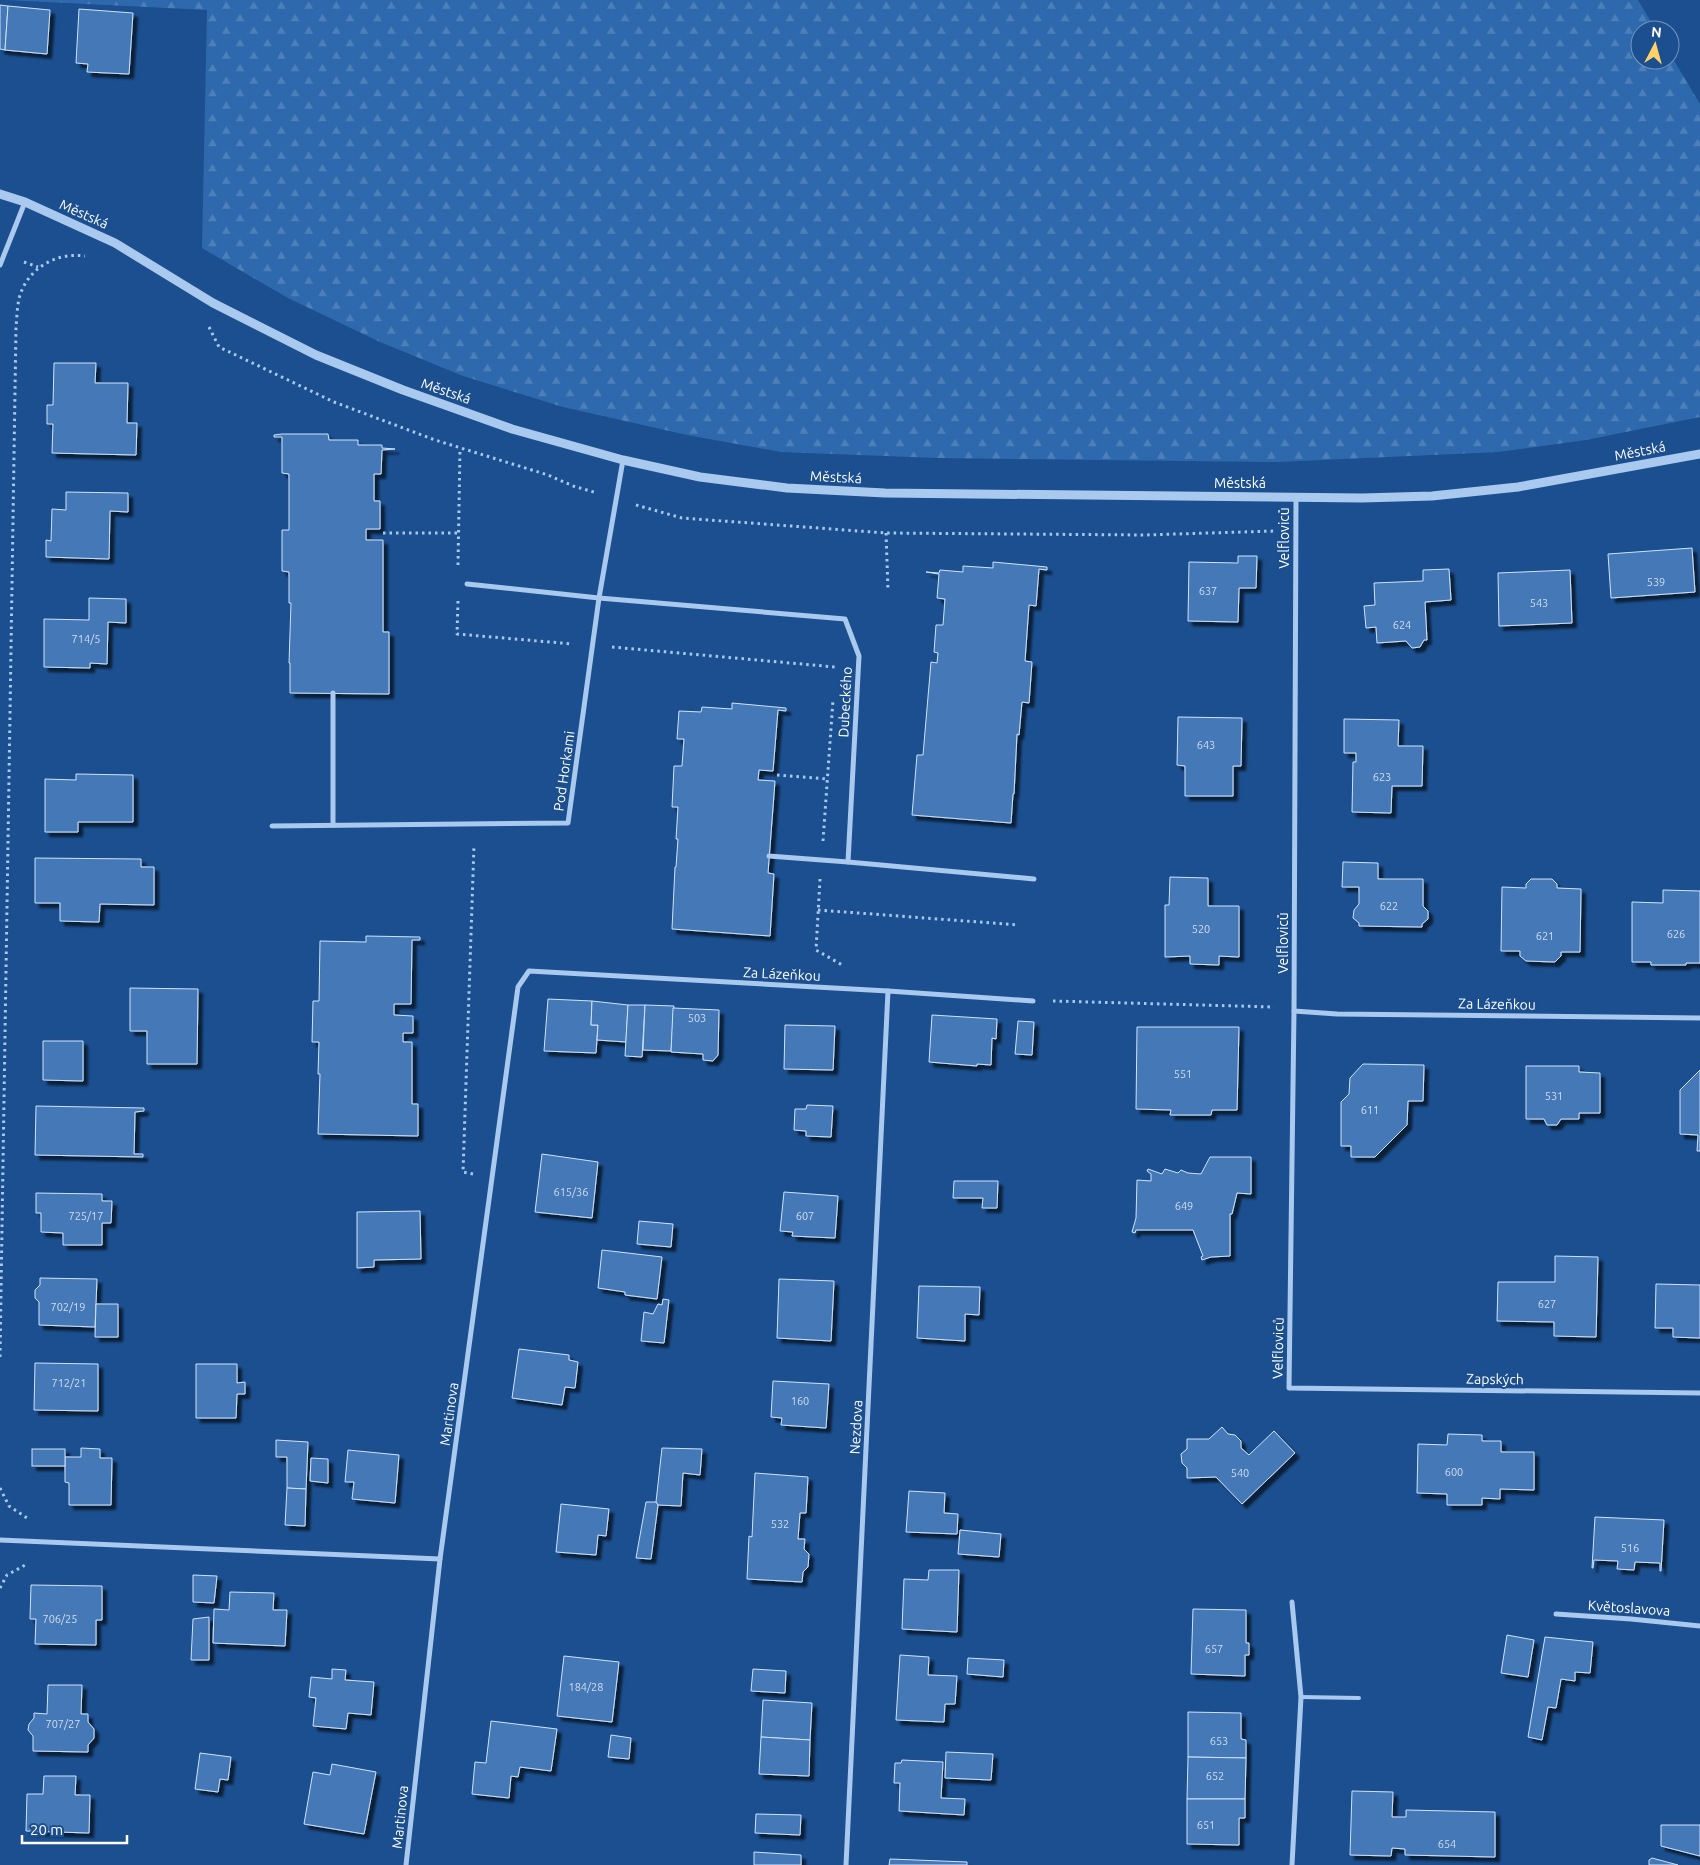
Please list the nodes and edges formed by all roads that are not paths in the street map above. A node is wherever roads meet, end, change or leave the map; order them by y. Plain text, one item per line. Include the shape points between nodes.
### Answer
1 (0, 194) edge
2 (25, 202) junction
3 (0, 265) edge
4 (1700, 454) edge
5 (623, 460) junction
6 (1296, 497) junction
7 (467, 584) dead end
8 (599, 598) junction
9 (334, 693) dead end
10 (332, 825) junction
11 (272, 826) dead end
12 (769, 856) dead end
13 (848, 862) junction
14 (1034, 879) dead end
15 (529, 971) joint
16 (888, 991) junction
17 (1033, 1000) road end
18 (1294, 1011) junction
19 (1700, 1018) edge
20 (1289, 1388) joint
21 (1700, 1393) edge
22 (0, 1540) edge
23 (440, 1559) junction
24 (1292, 1602) dead end
25 (1556, 1614) dead end
26 (1700, 1626) edge
27 (1301, 1697) junction
28 (1359, 1698) dead end
29 (406, 1865) edge
30 (846, 1865) edge
31 (1292, 1865) edge

1 - 2 street, Městská
2 - 3 street
2 - 5 street, Městská via 115,243 213,303 316,355 512,428
4 - 6 street, Městská via 1518,487 1432,496
5 - 6 street, Městská via 710,478 787,488 885,493
5 - 8 street, Pod Horkami
6 - 18 street, Velfloviců
7 - 8 street, Dubeckého
8 - 10 street, Pod Horkami via 568,823
8 - 13 street, Dubeckého via 845,619 859,656
9 - 10 street
10 - 11 street, Pod Horkami
12 - 13 street
13 - 14 street
15 - 16 street, Za Lázeňkou
15 - 23 street, Martinova via 518,987
16 - 17 street, Za Lázeňkou
16 - 30 street, Nezdova
18 - 19 street, Za Lázeňkou
18 - 20 street, Velfloviců
20 - 21 street, Zapských
22 - 23 street
23 - 29 street, Martinova
24 - 27 street
25 - 26 street, Květoslavova
27 - 28 lane
27 - 31 street

